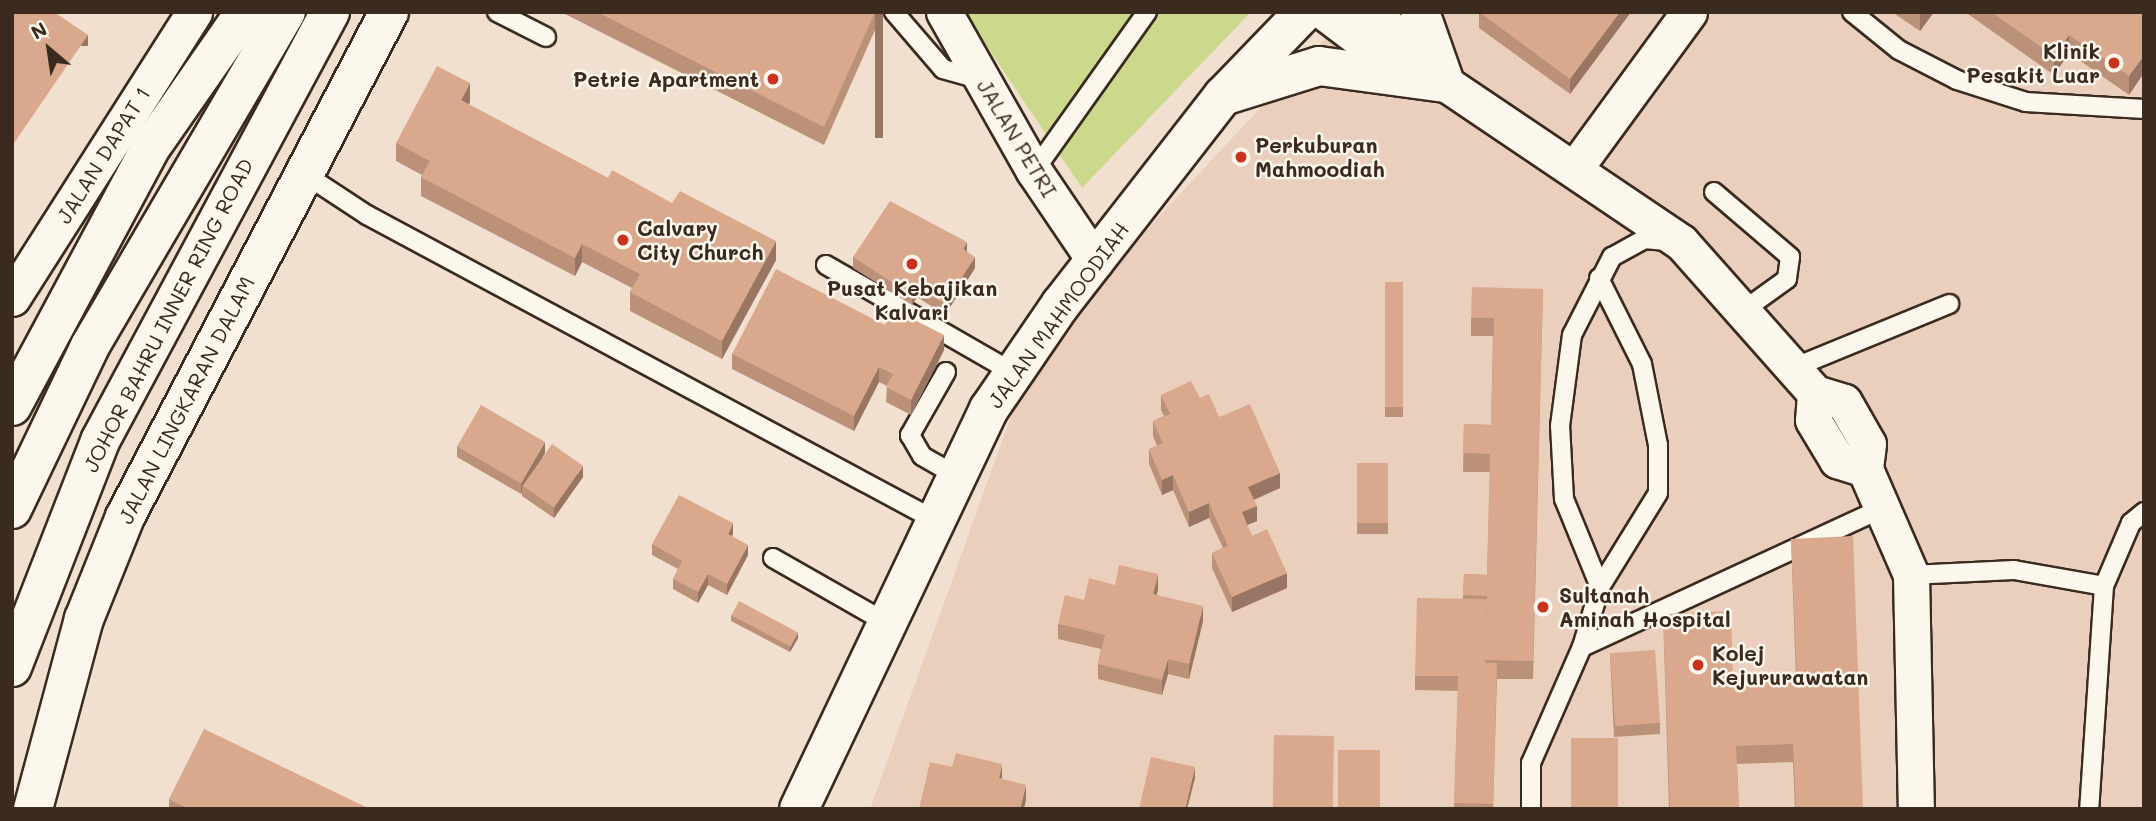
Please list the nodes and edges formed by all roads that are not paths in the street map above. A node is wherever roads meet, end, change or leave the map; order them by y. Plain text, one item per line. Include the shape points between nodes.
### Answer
1 (194, 12) edge
2 (245, 12) edge
3 (286, 12) edge
4 (330, 12) edge
5 (389, 12) edge
6 (497, 12) edge
7 (894, 12) edge
8 (944, 12) edge
9 (1147, 12) edge
10 (1304, 12) edge
11 (1324, 12) edge
12 (1371, 12) edge
13 (1420, 12) edge
14 (1689, 12) edge
15 (1852, 12) edge
16 (546, 37) dead end
17 (982, 80) junction
18 (1445, 83) junction
19 (1223, 96) junction
20 (2144, 109) edge
21 (1575, 167) junction
22 (1034, 171) junction
23 (306, 175) junction
24 (1714, 192) dead end
25 (1681, 242) junction
26 (1095, 261) junction
27 (826, 265) dead end
28 (1599, 278) junction
29 (12, 298) edge
30 (1949, 304) dead end
31 (1744, 310) junction
32 (1793, 368) junction
33 (946, 372) dead end
34 (1014, 373) junction
35 (12, 406) edge
36 (957, 476) junction
37 (12, 509) edge
38 (1881, 509) junction
39 (2144, 512) edge
40 (933, 519) junction
41 (773, 558) dead end
42 (1911, 575) junction
43 (2104, 586) junction
44 (1600, 587) junction
45 (885, 622) junction
46 (1582, 647) junction
47 (12, 667) edge
48 (33, 809) edge
49 (799, 809) edge
50 (1531, 809) edge
51 (1916, 809) edge
52 (2089, 809) edge

1 - 29 street, JALAN DAPAT 1
2 - 35 main road via 149,150
3 - 37 main road, JOHOR BAHRU INNER RING ROAD via 90,345
4 - 47 main road, JOHOR BAHRU INNER RING ROAD via 100,441
5 - 23 main road, JALAN LINGKARAN DALAM
6 - 16 lane
7 - 17 lane via 943,69
8 - 17 street, JALAN PETRI
9 - 22 lane
10 - 19 main road, JALAN MAHMOODIAH
11 - 18 street via 1393,64
12 - 18 street via 1412,44
13 - 18 main road
14 - 21 street
15 - 20 lane via 1899,50 1969,83 2026,102
17 - 22 street, JALAN PETRI
18 - 19 main road via 1319,66
18 - 21 street
19 - 26 main road, JALAN MAHMOODIAH
21 - 25 street
22 - 26 street, JALAN PETRI
23 - 40 lane via 366,215
23 - 48 main road, JALAN LINGKARAN DALAM via 213,338 125,517 84,619
24 - 31 lane via 1790,257 1787,279
25 - 28 lane via 1644,239 1612,257
25 - 31 street
26 - 34 main road, JALAN MAHMOODIAH
27 - 34 lane
28 - 44 lane via 1572,335 1560,426 1564,499
28 - 44 lane via 1642,365 1658,445 1658,493
30 - 32 lane
31 - 32 street
32 - 38 street via 1815,393 1813,420 1837,460 1865,469
33 - 36 lane via 910,435 922,456
34 - 36 main road, JALAN MAHMOODIAH
36 - 40 main road, JALAN MAHMOODIAH
38 - 42 street
38 - 46 lane
39 - 43 lane via 2132,523
40 - 45 main road, JALAN MAHMOODIAH
41 - 45 lane
42 - 43 lane via 2014,570
42 - 51 street
43 - 52 lane
44 - 46 lane
45 - 49 main road, JALAN MAHMOODIAH
46 - 50 lane via 1531,763

